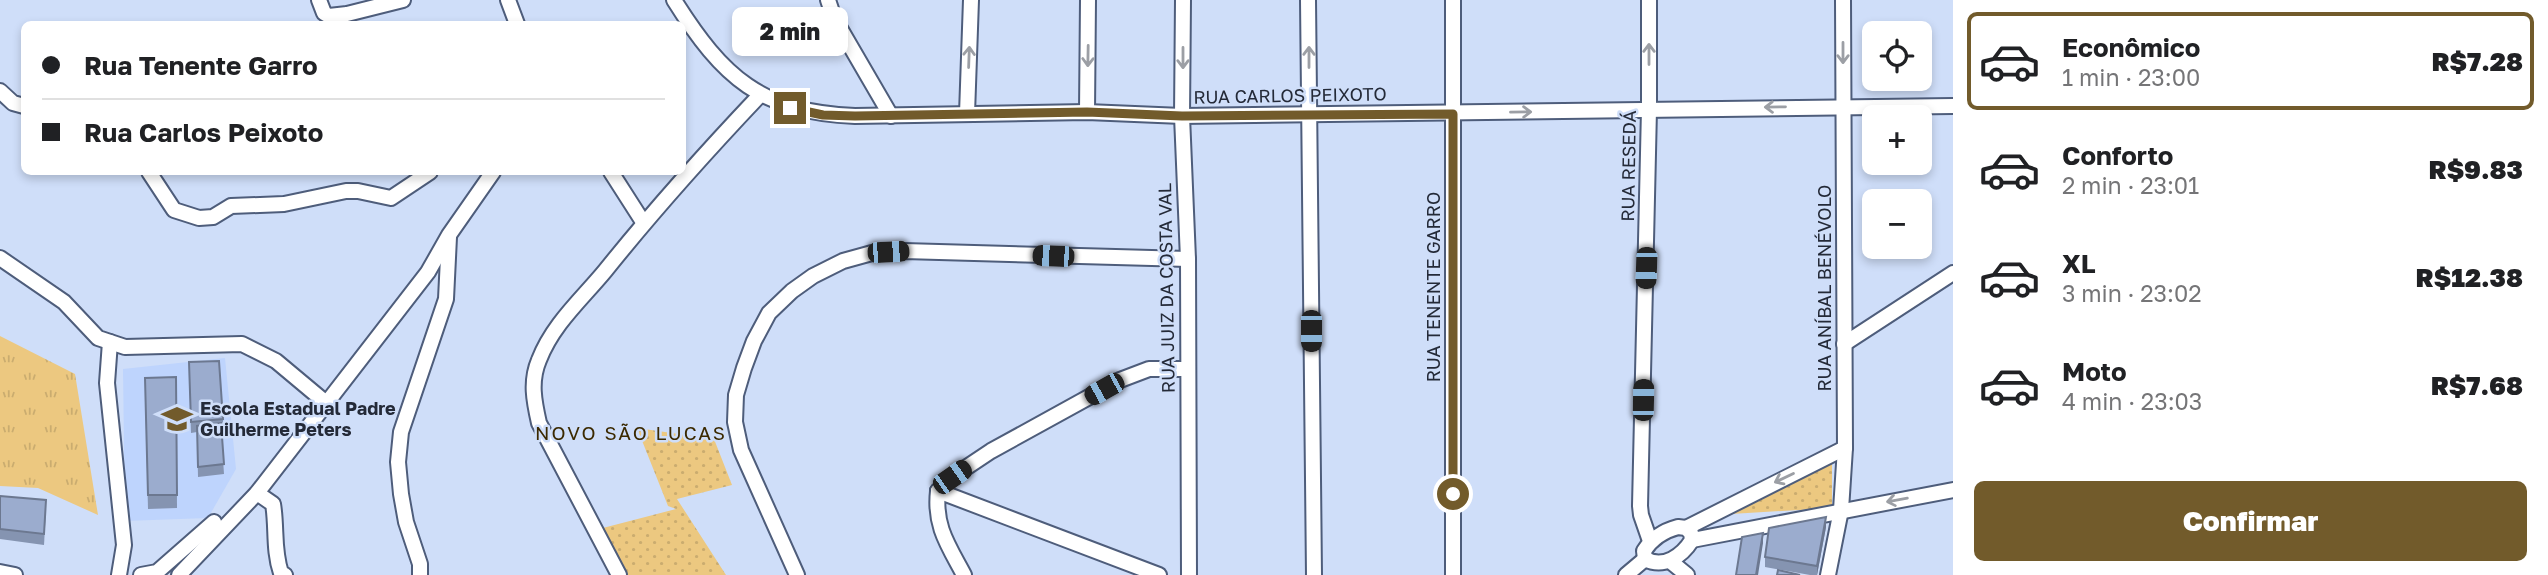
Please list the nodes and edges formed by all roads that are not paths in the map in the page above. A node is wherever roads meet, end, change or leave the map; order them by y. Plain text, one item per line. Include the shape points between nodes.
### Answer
1 (403, 0) edge
2 (508, 0) edge
3 (674, 0) edge
4 (828, 0) edge
5 (971, 0) edge
6 (1088, 0) edge
7 (1183, 0) edge
8 (1308, 0) edge
9 (1453, 0) edge
10 (1649, 0) edge
11 (1843, 0) edge
12 (322, 6) edge
13 (516, 21) edge
14 (0, 91) edge
15 (760, 95) junction
16 (21, 105) edge
17 (1843, 106) junction
18 (1953, 106) edge
19 (1649, 109) junction
20 (1087, 112) junction
21 (967, 114) junction
22 (1309, 114) junction
23 (1453, 114) junction
24 (891, 116) junction
25 (1182, 116) junction
26 (151, 175) edge
27 (426, 175) edge
28 (486, 175) edge
29 (613, 175) edge
30 (643, 222) junction
31 (449, 235) junction
32 (0, 258) edge
33 (1188, 258) junction
34 (1953, 273) edge
35 (110, 342) junction
36 (1844, 344) junction
37 (1188, 369) junction
38 (325, 402) junction
39 (1845, 448) junction
40 (1953, 490) edge
41 (939, 491) junction
42 (257, 493) junction
43 (1841, 510) junction
44 (214, 522) dead end
45 (1689, 534) junction
46 (1650, 541) junction
47 (1646, 559) junction
48 (1670, 561) junction
49 (0, 572) edge
50 (15, 575) edge
51 (119, 575) edge
52 (141, 575) edge
53 (179, 575) edge
54 (285, 575) edge
55 (420, 575) edge
56 (620, 575) edge
57 (797, 575) edge
58 (964, 575) edge
59 (1159, 575) edge
60 (1189, 575) edge
61 (1314, 575) edge
62 (1453, 575) edge
63 (1626, 575) edge
64 (1687, 575) edge
65 (1828, 575) edge

1 - 12 street via 329,16
2 - 13 street
3 - 15 street, RUA CARLOS PEIXOTO via 710,53
4 - 24 street
21 -> 5 street
6 -> 20 street
7 -> 25 street, RUA JUIZ DA COSTA VAL
22 -> 8 street
9 - 23 street, RUA TENENTE GARRO
19 -> 10 street, RUA RESEDÁ
11 -> 17 street, RUA ANÍBAL BENÉVOLO
14 - 16 street
15 - 24 street, RUA CARLOS PEIXOTO via 823,115
15 - 30 street
17 - 18 street, RUA CARLOS PEIXOTO
17 -> 19 street, RUA CARLOS PEIXOTO
17 - 36 street, RUA ANÍBAL BENÉVOLO
23 -> 19 street, RUA CARLOS PEIXOTO
19 - 46 street, RUA RESEDÁ via 1640,506
20 - 21 street, RUA CARLOS PEIXOTO
20 - 25 street, RUA CARLOS PEIXOTO
21 - 24 street, RUA CARLOS PEIXOTO
22 - 23 street, RUA CARLOS PEIXOTO
22 - 25 street, RUA CARLOS PEIXOTO
22 - 61 street
23 - 62 street, RUA TENENTE GARRO
25 - 33 street, RUA JUIZ DA COSTA VAL
26 - 27 street via 174,210 199,218 213,217 231,206 284,204 346,191 386,198
28 - 31 street
29 - 30 street
30 - 56 street via 558,325 533,380 539,422
31 - 38 street via 428,272
31 - 55 street via 446,299 401,432 398,462
32 - 35 street via 64,302 98,338
33 - 37 street, RUA JUIZ DA COSTA VAL
33 - 57 street via 872,253 843,261 792,292 769,313 754,341 736,395 735,422 741,450
34 - 36 street
35 - 38 street via 125,347 242,344 276,361
35 - 51 street via 107,383 124,545
36 - 39 street, RUA ANÍBAL BENÉVOLO
37 - 41 street via 1149,369 1120,380 991,451
37 - 60 street, RUA JUIZ DA COSTA VAL
38 - 42 street
39 - 43 street, RUA ANÍBAL BENÉVOLO
39 -> 45 street
40 -> 43 street
41 - 58 street via 940,528
41 - 59 street
42 - 53 street
42 - 54 street via 273,504 276,560
43 - 45 street
43 - 65 street, RUA ANÍBAL BENÉVOLO
44 - 52 street via 157,572
45 - 46 street via 1670,529
45 - 48 street via 1680,556
46 - 47 street via 1644,551
47 - 48 street
47 - 63 street
48 - 64 street
49 - 50 street

